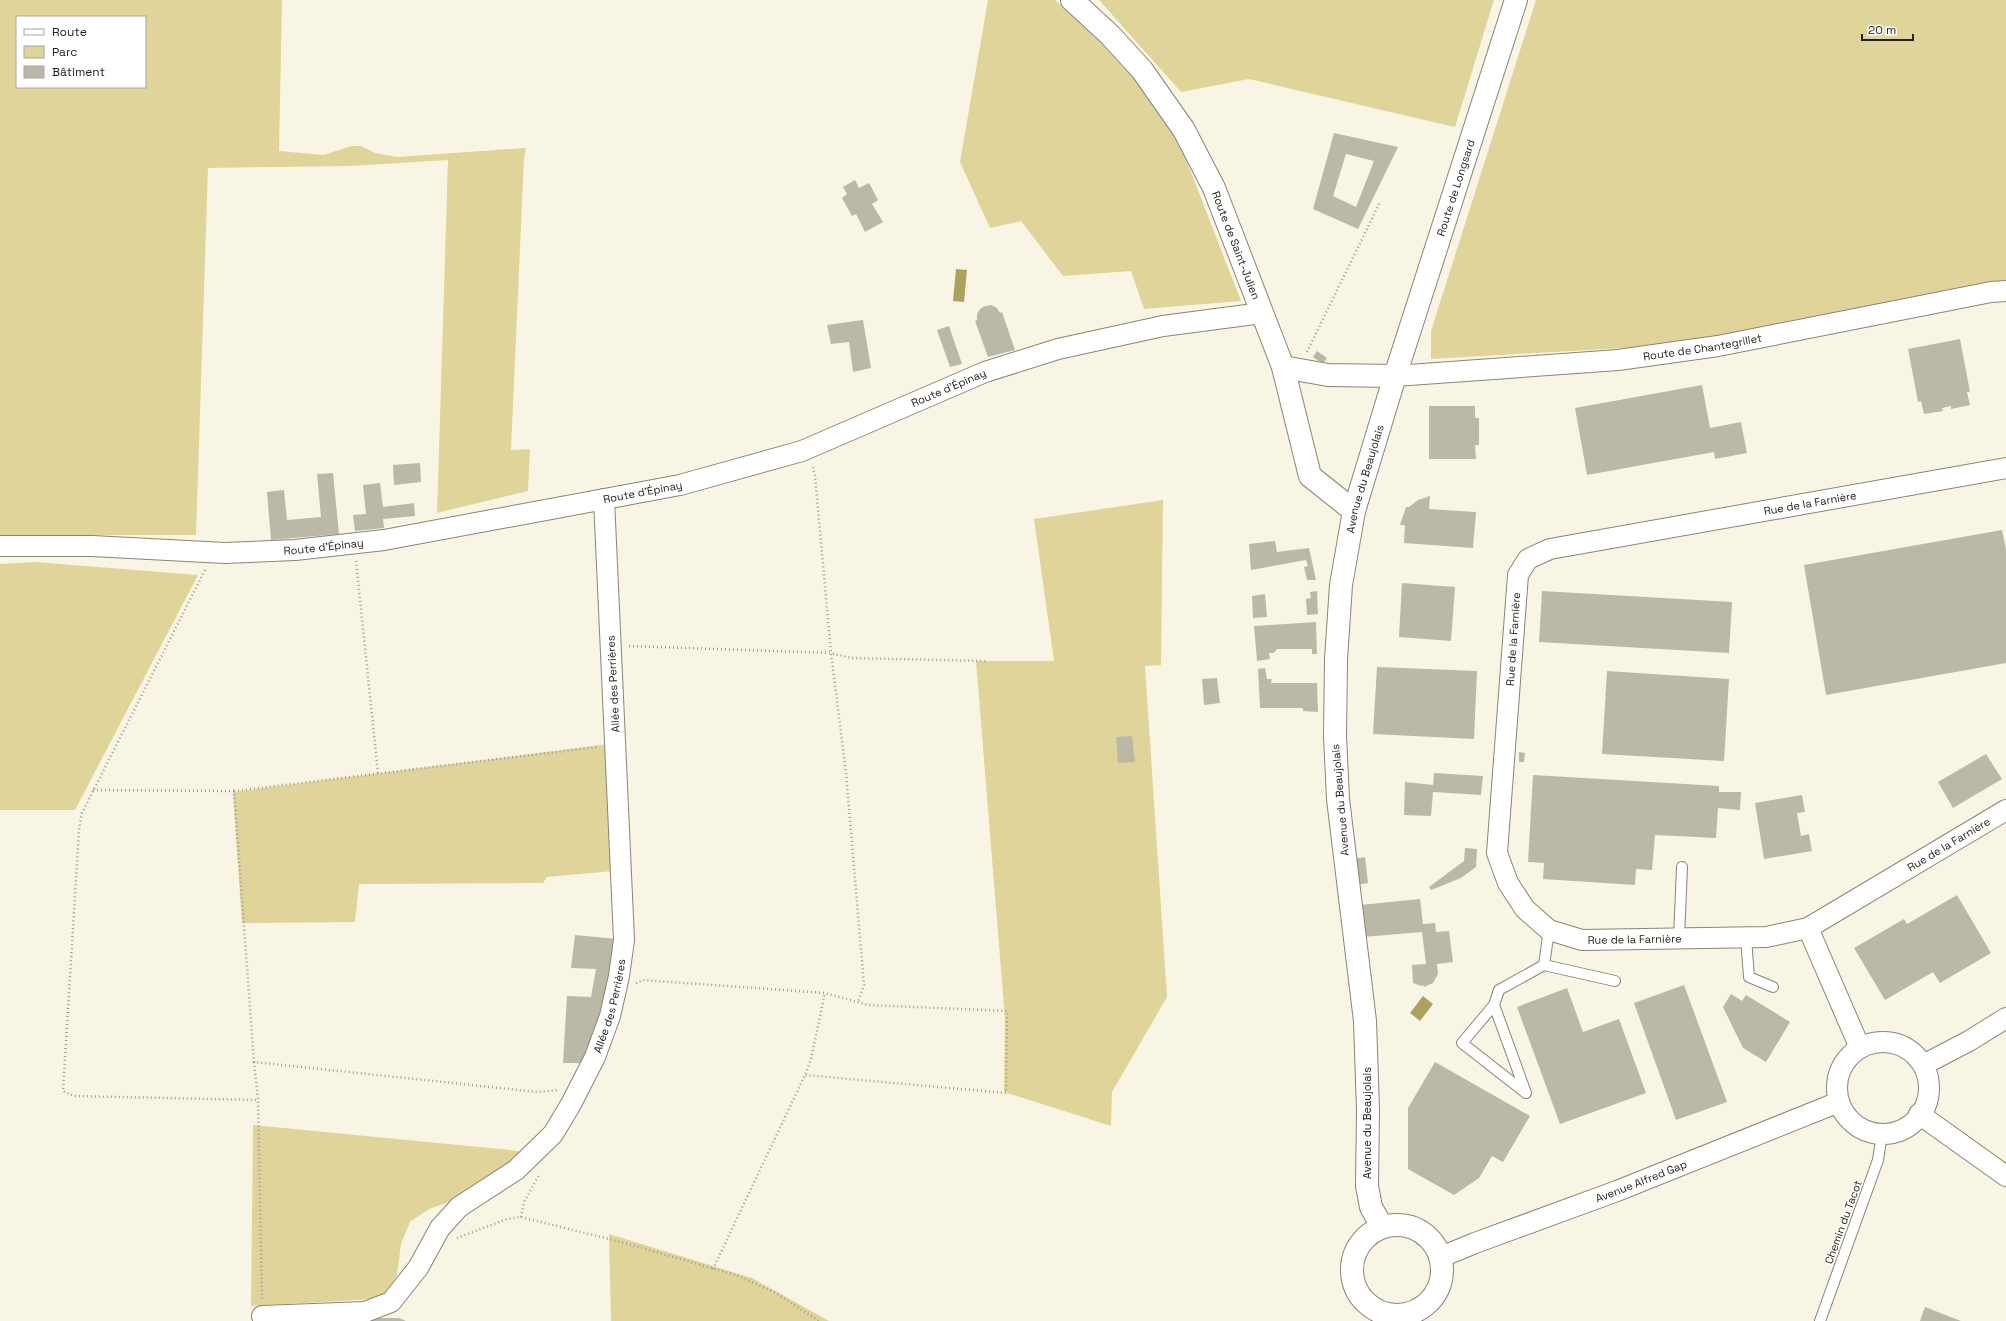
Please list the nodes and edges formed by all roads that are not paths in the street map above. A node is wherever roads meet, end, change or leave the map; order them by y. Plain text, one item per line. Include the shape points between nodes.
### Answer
1 (1072, 0) edge
2 (1516, 0) edge
3 (2006, 291) edge
4 (1262, 313) junction
5 (1291, 368) junction
6 (1395, 376) junction
7 (2006, 468) edge
8 (604, 499) junction
9 (1354, 511) junction
10 (0, 546) edge
11 (2006, 810) edge
12 (1682, 867) dead end
13 (1808, 928) junction
14 (1549, 930) junction
15 (1679, 938) junction
16 (1746, 938) junction
17 (1544, 965) junction
18 (1615, 981) dead end
19 (1774, 987) dead end
20 (1494, 1005) junction
21 (2006, 1018) edge
22 (1860, 1048) junction
23 (1923, 1065) junction
24 (1839, 1102) junction
25 (1919, 1114) junction
26 (1882, 1134) junction
27 (2006, 1176) edge
28 (1382, 1227) junction
29 (1442, 1257) junction
30 (262, 1316) road end
31 (1371, 1316) edge
32 (1818, 1320) edge

1 - 4 main road, Route de Saint-Julien via 1110,35 1142,70 1184,130 1214,188
2 - 6 main road, Route de Longsard
3 - 6 street, Route de Chantegrillet via 1718,346 1618,360
4 - 5 main road, Route de Saint-Julien
4 - 8 street, Route d'Épinay via 1163,326 1058,349 985,372 806,450 680,485
5 - 6 main road via 1328,375
5 - 9 main road, Route de Saint-Julien via 1310,476
6 - 9 main road, Avenue du Beaujolais
7 - 14 street, Rue de la Farnière via 1550,549 1528,559 1518,575 1498,853 1508,883 1525,910
8 - 10 street, Route d'Épinay via 384,540 295,550 207,552 92,546
8 - 30 street, Allée des Perrières via 624,940 610,1016 595,1057 553,1134 516,1170 459,1206 440,1228 418,1268 391,1302 365,1312
9 - 28 main road, Avenue du Beaujolais via 1341,585 1336,659 1335,736 1338,799 1365,1021 1367,1186 1371,1207
11 - 13 street, Rue de la Farnière
12 - 15 lane
13 - 16 street, Rue de la Farnière via 1766,937
13 - 22 street
14 - 15 street, Rue de la Farnière via 1582,940
14 - 17 lane
15 - 16 street, Rue de la Farnière
16 - 19 lane via 1749,977
17 - 18 lane
17 - 20 lane via 1499,990
20 - 20 lane via 1510,1049 1526,1093 1462,1043
21 - 23 street
22 - 23 street via 1877,1042 1894,1043 1913,1053
22 - 24 street via 1847,1059 1839,1074
23 - 25 street via 1929,1091 1925,1106
24 - 26 street via 1854,1124
24 - 29 street, Avenue Alfred Gap via 1617,1191
25 - 26 street via 1912,1124 1898,1131
25 - 27 street
26 - 32 lane, Chemin du Tacot via 1878,1160
28 - 29 main road via 1407,1225 1430,1237
28 - 31 main road via 1367,1236 1356,1251 1352,1268 1354,1283
29 - 31 main road via 1442,1281 1432,1301 1414,1313

